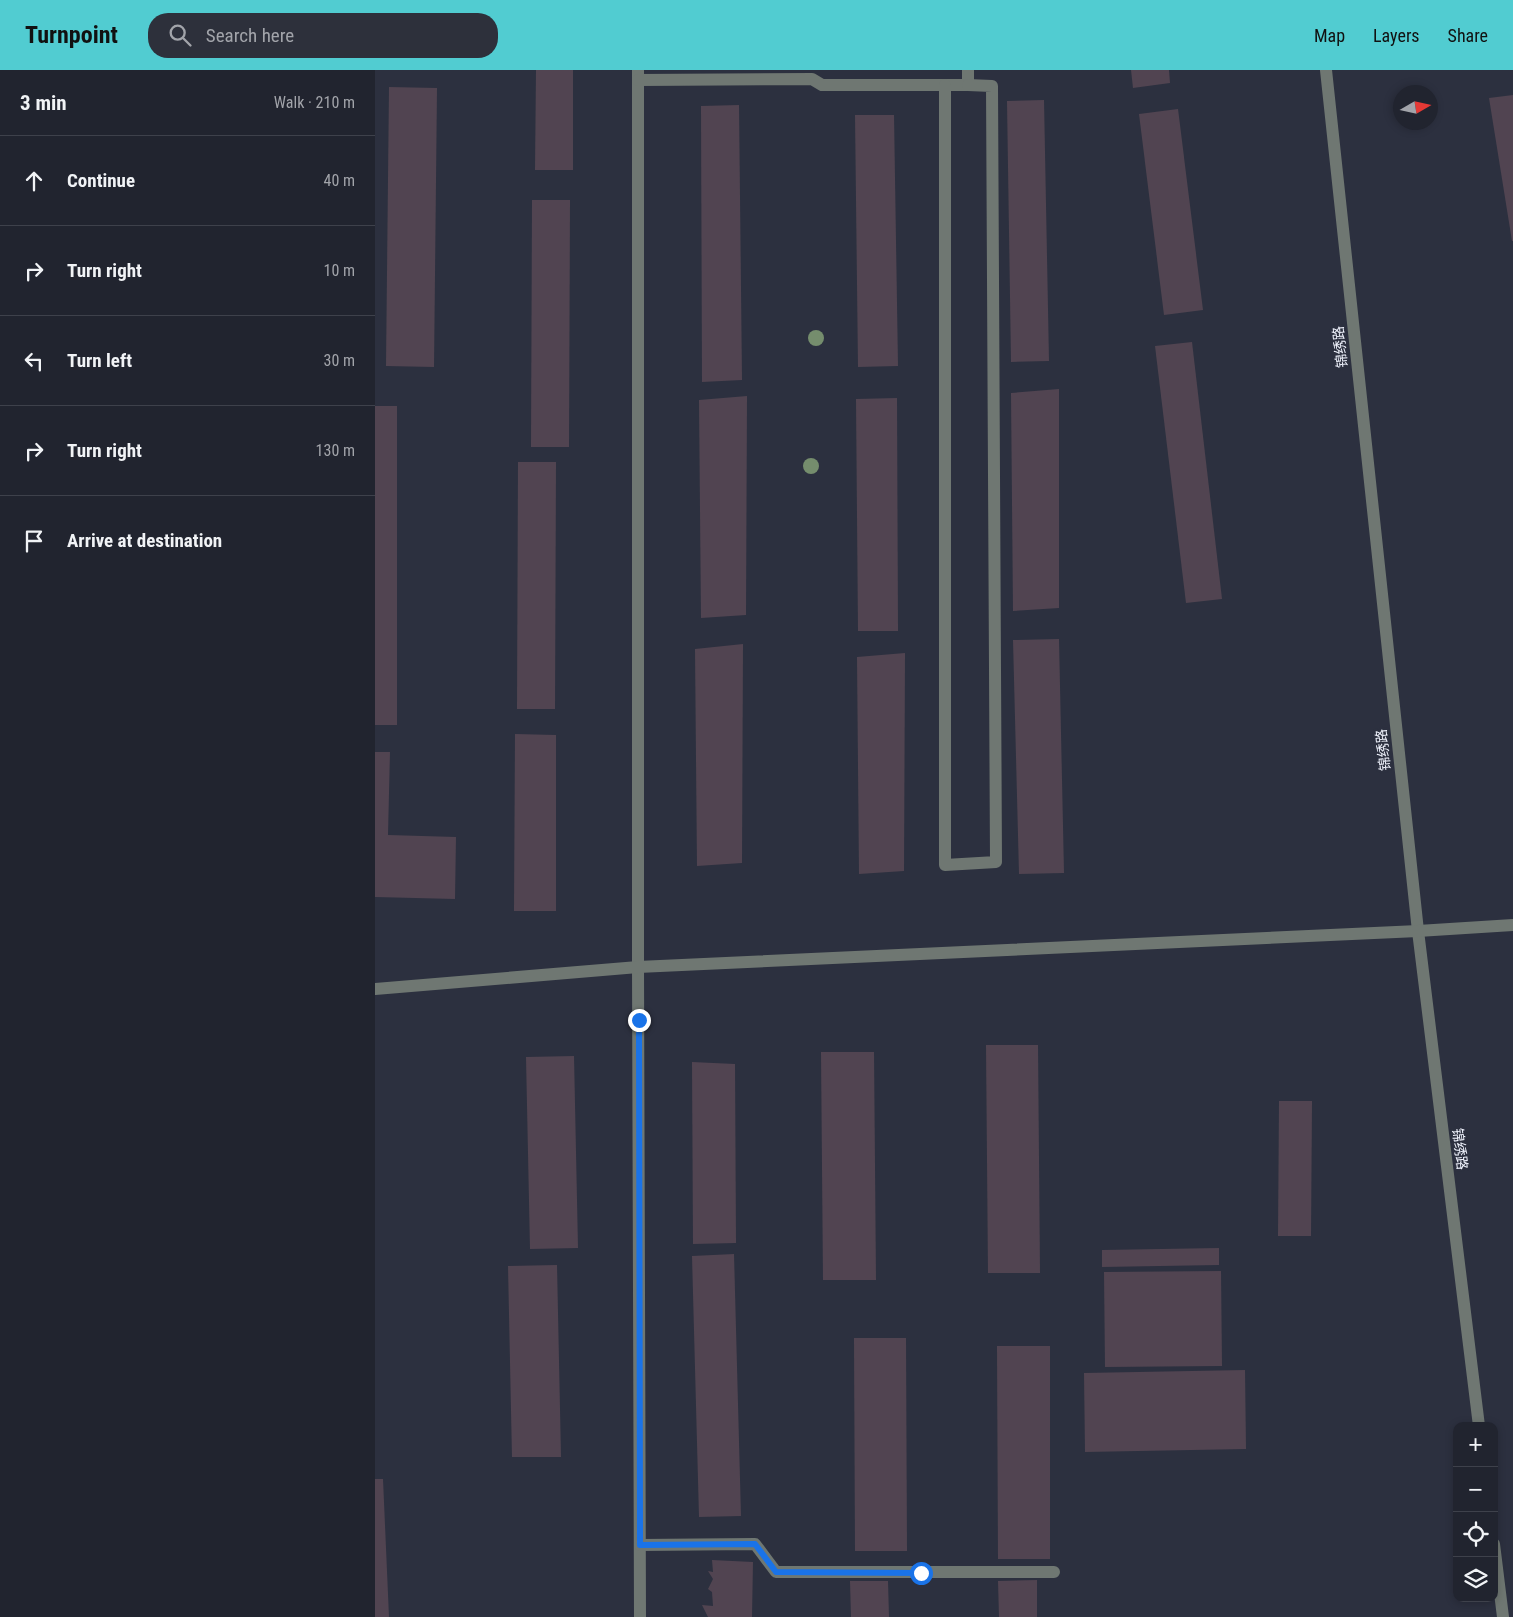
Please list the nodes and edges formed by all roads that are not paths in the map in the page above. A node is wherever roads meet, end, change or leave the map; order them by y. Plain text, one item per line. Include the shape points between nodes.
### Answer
1 (968, 70) edge
2 (1326, 70) edge
3 (638, 75) edge
4 (812, 75) edge
5 (945, 85) junction
6 (968, 85) junction
7 (1513, 925) edge
8 (1418, 931) junction
9 (638, 967) junction
10 (375, 989) edge
11 (1479, 1422) edge
12 (640, 1545) junction
13 (1496, 1557) edge
14 (1054, 1572) dead end
15 (640, 1617) edge
16 (1503, 1617) edge

1 - 6 street
2 - 8 street, 锦绣路
3 - 4 street
3 - 9 street
4 - 5 street via 822,85
5 - 6 street
5 - 6 street via 945,865 996,862 992,86
7 - 8 street
8 - 9 street
8 - 11 street, 锦绣路
9 - 10 street
9 - 12 street
12 - 14 street via 755,1544 776,1572
12 - 15 street
13 - 16 street

